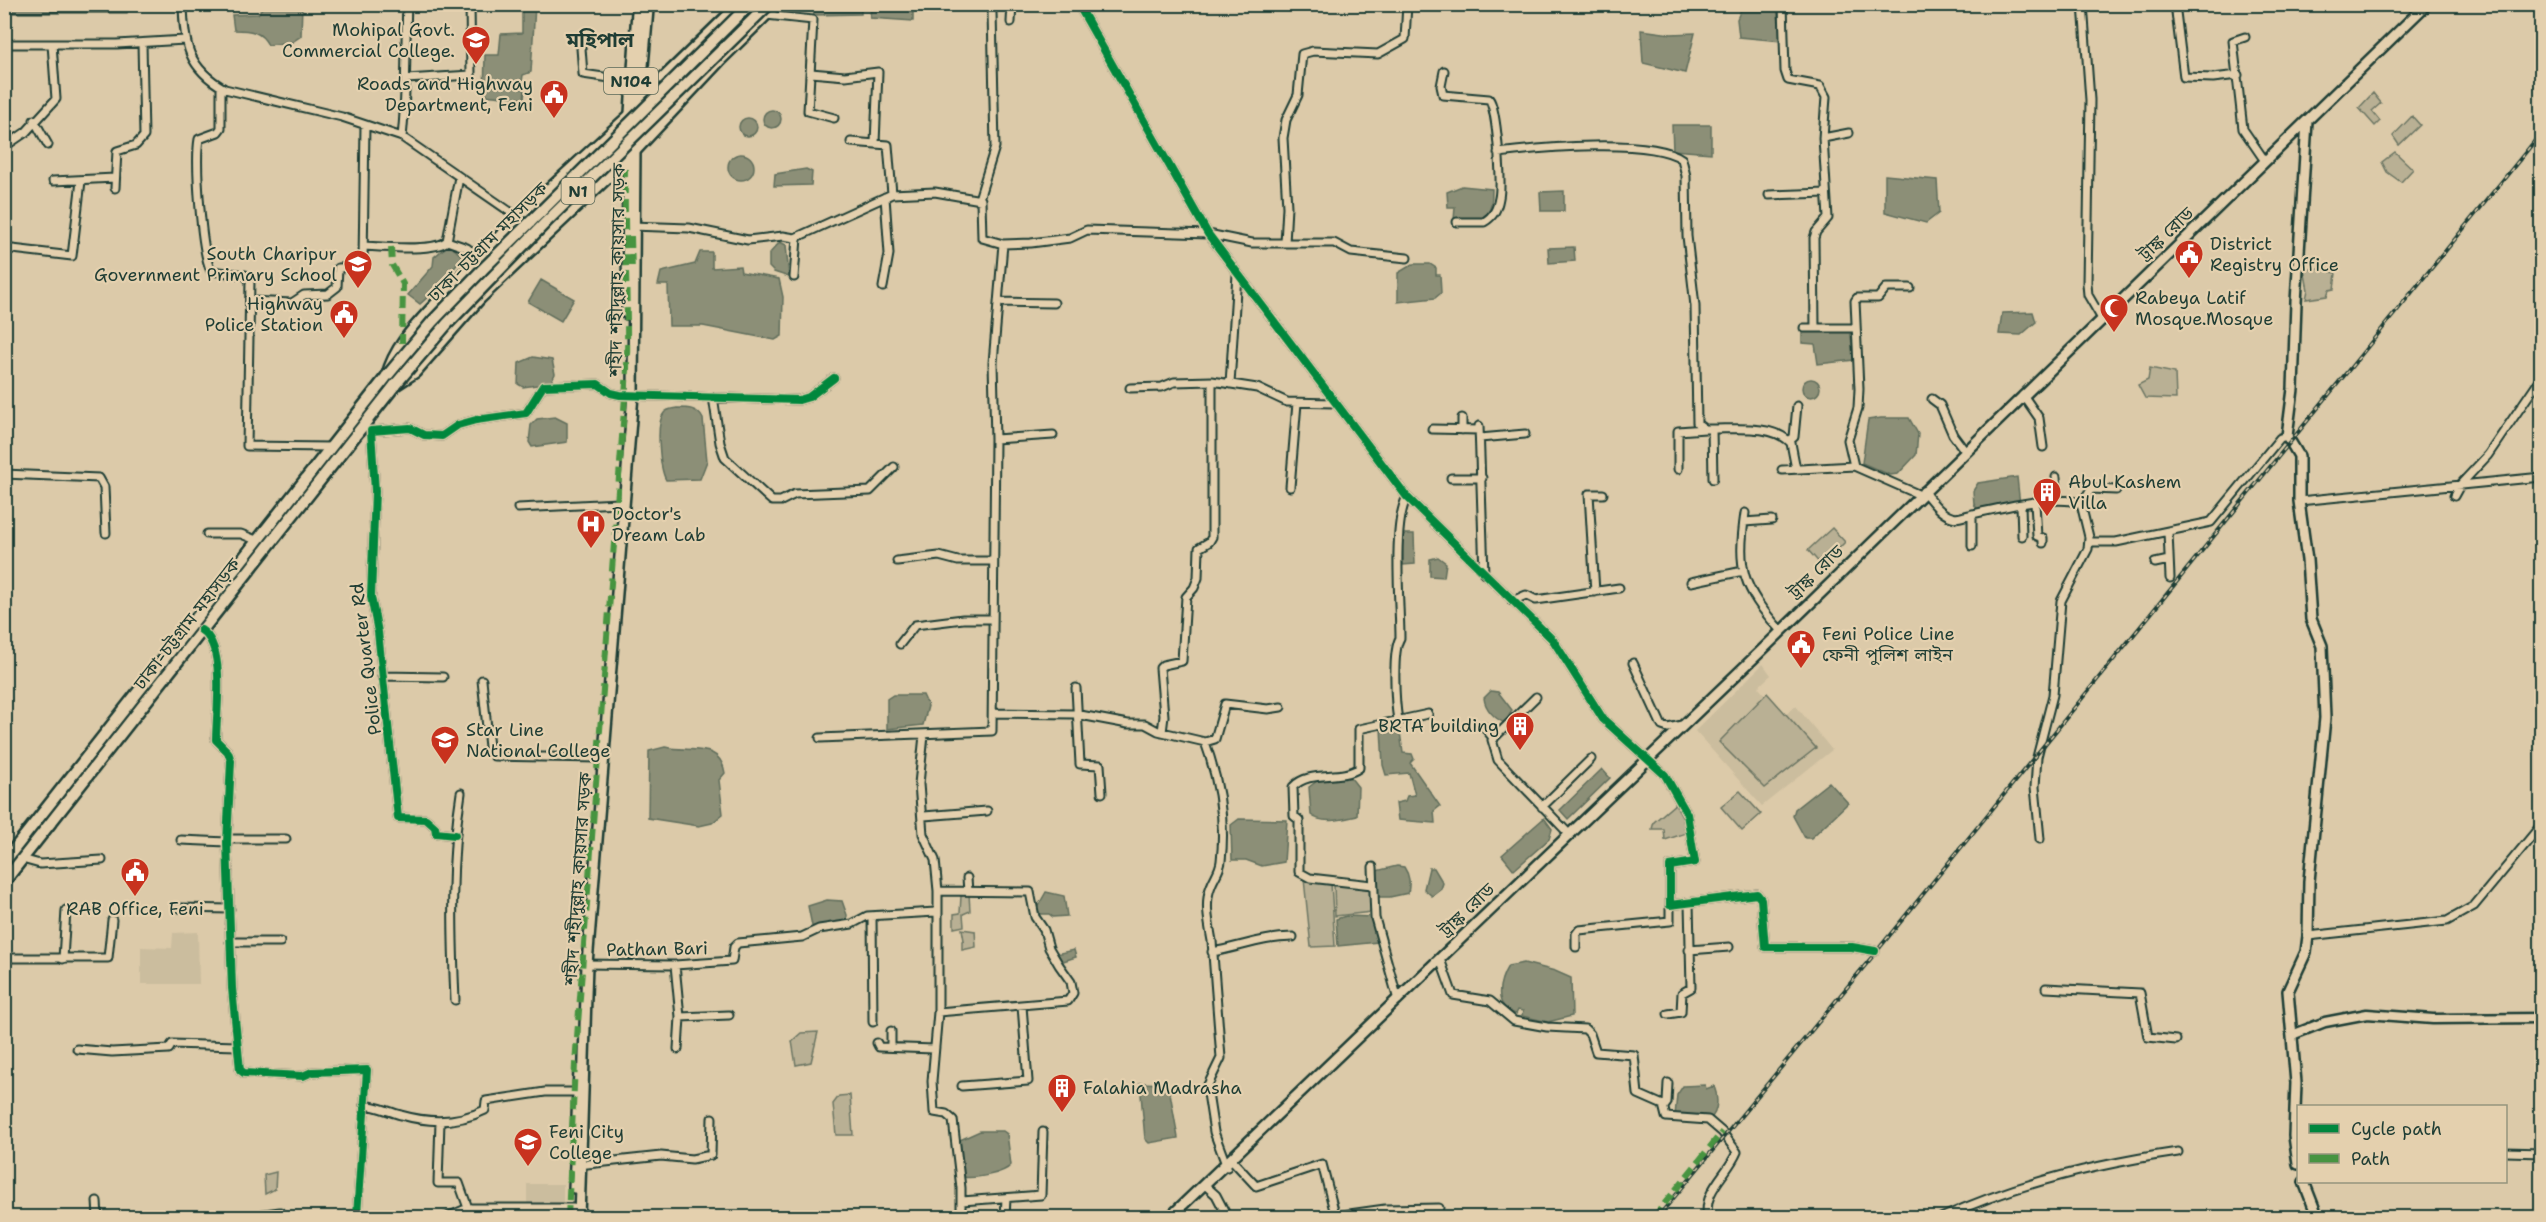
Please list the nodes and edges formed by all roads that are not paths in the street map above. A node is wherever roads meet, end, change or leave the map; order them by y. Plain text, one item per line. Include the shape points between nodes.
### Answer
1 (183, 4) edge
2 (407, 4) edge
3 (470, 4) edge
4 (638, 4) edge
5 (648, 4) edge
6 (740, 4) edge
7 (750, 4) edge
8 (777, 4) edge
9 (995, 4) edge
10 (1012, 4) edge
11 (1078, 4) edge
12 (1407, 4) edge
13 (1783, 4) edge
14 (2083, 4) edge
15 (2175, 4) edge
16 (2427, 4) edge
17 (768, 10) edge
18 (1011, 22) dead end
19 (2245, 37) dead end
20 (185, 40) junction
21 (142, 43) junction
22 (4, 44) edge
23 (52, 44) junction
24 (581, 48) dead end
25 (1444, 71) dead end
26 (811, 73) junction
27 (2238, 75) junction
28 (406, 79) junction
29 (631, 86) junction
30 (221, 87) junction
31 (640, 104) junction
32 (628, 117) junction
33 (834, 118) dead end
34 (34, 120) junction
35 (2307, 121) junction
36 (365, 125) junction
37 (1849, 134) dead end
38 (402, 137) junction
39 (1823, 138) junction
40 (851, 142) dead end
41 (875, 143) junction
42 (48, 145) dead end
43 (4, 147) edge
44 (635, 149) junction
45 (1498, 153) junction
46 (628, 158) junction
47 (2265, 161) junction
48 (459, 177) junction
49 (115, 178) junction
50 (53, 181) dead end
51 (81, 181) junction
52 (115, 188) dead end
53 (1826, 193) junction
54 (1769, 195) dead end
55 (889, 196) junction
56 (979, 199) junction
57 (519, 218) junction
58 (1457, 222) dead end
59 (629, 226) junction
60 (1208, 234) junction
61 (797, 238) junction
62 (447, 241) junction
63 (1285, 243) junction
64 (1003, 244) junction
65 (364, 246) junction
66 (4, 248) edge
67 (478, 258) junction
68 (1407, 258) dead end
69 (1237, 274) junction
70 (794, 277) dead end
71 (884, 287) dead end
72 (1910, 288) dead end
73 (250, 301) junction
74 (999, 302) junction
75 (1054, 303) dead end
76 (2102, 319) junction
77 (1815, 327) junction
78 (1804, 328) dead end
79 (1854, 328) junction
80 (387, 376) junction
81 (2541, 376) edge
82 (834, 378) dead end
83 (1212, 381) junction
84 (1230, 384) junction
85 (395, 386) junction
86 (1130, 388) dead end
87 (630, 395) junction
88 (2023, 395) junction
89 (713, 397) junction
90 (1932, 399) dead end
91 (1297, 403) junction
92 (1334, 403) junction
93 (1797, 406) dead end
94 (1462, 418) dead end
95 (1432, 429) dead end
96 (1709, 429) junction
97 (1462, 430) junction
98 (1479, 431) junction
99 (1526, 434) dead end
100 (1053, 435) dead end
101 (2287, 436) junction
102 (995, 439) junction
103 (1789, 441) junction
104 (330, 447) junction
105 (2043, 447) dead end
106 (1965, 451) junction
107 (1854, 466) junction
108 (894, 467) dead end
109 (1678, 469) dead end
110 (1796, 469) junction
111 (1782, 470) dead end
112 (4, 474) edge
113 (2056, 477) dead end
114 (2541, 477) edge
115 (1451, 478) dead end
116 (1482, 478) junction
117 (1713, 478) dead end
118 (2460, 485) junction
119 (1290, 487) dead end
120 (2073, 490) dead end
121 (2116, 490) dead end
122 (2041, 491) dead end
123 (1922, 493) junction
124 (1603, 494) dead end
125 (2454, 495) dead end
126 (1407, 497) junction
127 (2058, 500) junction
128 (2070, 500) junction
129 (2299, 501) junction
130 (2039, 502) junction
131 (619, 503) junction
132 (2081, 504) junction
133 (2021, 505) junction
134 (518, 508) dead end
135 (1745, 513) dead end
136 (1972, 514) junction
137 (1772, 520) dead end
138 (1744, 522) junction
139 (106, 532) dead end
140 (2168, 532) junction
141 (207, 534) dead end
142 (2022, 536) dead end
143 (256, 540) junction
144 (2089, 542) junction
145 (2043, 543) dead end
146 (1972, 546) dead end
147 (2169, 560) junction
148 (897, 561) dead end
149 (993, 561) junction
150 (2154, 563) dead end
151 (1743, 572) junction
152 (1484, 574) junction
153 (2169, 578) dead end
154 (1691, 582) dead end
155 (1619, 588) dead end
156 (1595, 592) junction
157 (1512, 601) junction
158 (992, 619) junction
159 (201, 630) junction
160 (1780, 630) junction
161 (900, 644) dead end
162 (1633, 663) dead end
163 (382, 676) junction
164 (442, 677) dead end
165 (483, 680) dead end
166 (1076, 687) dead end
167 (1536, 697) dead end
168 (1281, 707) dead end
169 (993, 713) junction
170 (1075, 714) junction
171 (1428, 714) dead end
172 (1398, 720) junction
173 (1682, 725) junction
174 (1484, 727) dead end
175 (1162, 732) junction
176 (924, 735) junction
177 (820, 738) dead end
178 (1494, 739) junction
179 (1205, 742) junction
180 (599, 758) junction
181 (1648, 758) junction
182 (1591, 759) dead end
183 (461, 793) dead end
184 (1102, 793) dead end
185 (1542, 807) junction
186 (987, 811) dead end
187 (924, 816) junction
188 (2541, 824) edge
189 (1569, 834) junction
190 (455, 835) junction
191 (2040, 838) dead end
192 (286, 839) dead end
193 (181, 840) dead end
194 (227, 840) junction
195 (22, 860) junction
196 (102, 860) dead end
197 (4, 862) edge
198 (1373, 867) dead end
199 (967, 878) dead end
200 (4, 882) edge
201 (1372, 885) junction
202 (938, 891) junction
203 (968, 891) junction
204 (1689, 903) junction
205 (1670, 905) junction
206 (179, 908) dead end
207 (230, 909) junction
208 (66, 910) dead end
209 (936, 912) junction
210 (872, 916) junction
211 (112, 920) dead end
212 (2308, 936) junction
213 (1293, 937) dead end
214 (230, 942) junction
215 (280, 942) dead end
216 (1576, 947) dead end
217 (1729, 947) dead end
218 (1689, 950) junction
219 (1875, 951) dead end
220 (1212, 952) junction
221 (4, 958) edge
222 (63, 959) junction
223 (1440, 959) junction
224 (585, 964) junction
225 (675, 965) junction
226 (2046, 988) dead end
227 (455, 1000) dead end
228 (1398, 1000) junction
229 (1022, 1006) junction
230 (938, 1012) junction
231 (1668, 1014) dead end
232 (729, 1016) dead end
233 (680, 1017) junction
234 (2541, 1018) edge
235 (873, 1022) dead end
236 (891, 1031) dead end
237 (2292, 1035) junction
238 (2176, 1040) dead end
239 (877, 1044) dead end
240 (237, 1046) junction
241 (891, 1047) junction
242 (77, 1049) dead end
243 (678, 1049) dead end
244 (934, 1049) junction
245 (1668, 1083) dead end
246 (962, 1086) dead end
247 (578, 1092) junction
248 (364, 1106) junction
249 (1664, 1107) junction
250 (712, 1118) dead end
251 (440, 1121) junction
252 (1043, 1132) dead end
253 (2178, 1152) dead end
254 (2507, 1152) edge
255 (2541, 1153) edge
256 (2297, 1157) edge
257 (1228, 1163) junction
258 (579, 1165) junction
259 (2304, 1183) edge
260 (1207, 1187) junction
261 (1006, 1198) junction
262 (98, 1201) dead end
263 (962, 1201) junction
264 (468, 1208) junction
265 (1439, 1208) dead end
266 (280, 1212) dead end
267 (573, 1213) edge
268 (355, 1217) edge
269 (1336, 1217) edge
270 (98, 1218) edge
271 (234, 1218) edge
272 (392, 1218) edge
273 (445, 1218) edge
274 (579, 1218) edge
275 (961, 1218) edge
276 (1005, 1218) edge
277 (1169, 1218) edge
278 (1176, 1218) edge
279 (1228, 1218) edge
280 (1708, 1218) edge
281 (1941, 1218) edge
282 (2318, 1218) edge

1 - 20 street
2 - 28 street
3 - 28 street via 471,75
4 - 29 highway, N104
5 - 31 highway, N104
6 - 31 highway
7 - 80 highway, ঢাকা-চট্টগ্রাম মহাসড়ক / N1, bridge via 483,269
8 - 17 highway
9 - 56 street via 995,147
10 - 18 street
11 - 60 street
12 - 63 street via 1405,39 1382,53 1302,54 1298,95 1282,138 1287,207
13 - 39 street via 1785,71 1788,80 1823,88
14 - 76 street via 2090,100 2086,284 2088,296
15 - 27 street via 2184,77
16 - 35 main road, ট্রাঙ্ক রোড
17 - 26 street via 813,20
17 - 44 highway
17 - 85 highway, ঢাকা-চট্টগ্রাম মহাসড়ক / N1, bridge via 546,222 447,324
19 - 27 street via 2233,41
20 - 21 street
20 - 30 street via 199,71
21 - 23 street
21 - 49 street via 144,136 141,143 117,151
22 - 23 street
23 - 34 street via 56,99
24 - 29 street via 583,74
25 - 45 street via 1443,95 1492,102
26 - 33 street via 808,111
26 - 41 street via 845,76 878,72
27 - 47 street via 2243,129
28 - 38 street
29 - 32 highway, N104
30 - 36 street
30 - 73 street via 221,128 202,136 198,144 205,245 211,271 249,278
31 - 32 highway
31 - 44 highway, N104
32 - 46 highway, N104
32 - 57 highway
34 - 42 street
34 - 43 street via 26,132
35 - 47 main road, ট্রাঙ্ক রোড
35 - 101 main road via 2293,389
36 - 38 street
36 - 65 street
37 - 39 street
38 - 48 street
39 - 53 street
40 - 41 street
41 - 55 street via 888,145 890,150
44 - 46 highway
44 - 59 main road, শহীদ শহীদুল্লাহ কায়সার সড়ক / N104
45 - 58 street via 1500,195 1493,215 1485,222
45 - 96 street via 1611,147 1654,150 1682,159 1695,306 1695,409 1697,423
46 - 59 main road, শহীদ শহীদুল্লাহ কায়সার সড়ক / N104
46 - 85 highway via 524,254 415,372
47 - 76 main road, ট্রাঙ্ক রোড
48 - 57 street
48 - 62 street
49 - 51 street
49 - 52 street
50 - 51 street
51 - 66 street via 72,256
53 - 54 street
53 - 77 street via 1828,218 1814,238
55 - 56 street via 935,192
55 - 61 street
55 - 71 street via 889,254
56 - 64 street via 982,238
57 - 67 highway
59 - 61 street via 689,228 748,240
59 - 87 main road, শহীদ শহীদুল্লাহ কায়সার সড়ক / N104
60 - 63 street via 1252,243
60 - 64 street via 1087,230 1070,238
60 - 69 street
61 - 70 street
62 - 65 street via 430,247
62 - 67 street via 468,248
63 - 68 street via 1334,243 1351,252
64 - 74 street
65 - 73 street via 364,257 357,267 338,268 337,287 328,294 303,295 290,303
67 - 80 highway via 410,333 397,350
69 - 84 street
69 - 92 street
72 - 79 street via 1886,288 1878,298 1856,299
73 - 104 street via 247,446
74 - 75 street
74 - 102 street via 993,363
76 - 88 main road, ট্রাঙ্ক রোড
77 - 78 street
77 - 79 street
79 - 107 street via 1858,408 1848,440
80 - 104 highway, ঢাকা-চট্টগ্রাম মহাসড়ক / N1
81 - 118 street via 2488,455
82 - 89 street via 805,399
83 - 84 street
83 - 86 street
83 - 175 street via 1212,537 1199,548 1198,578 1186,597 1182,661 1160,668
84 - 91 street via 1257,387 1285,402
85 - 159 highway, ঢাকা-চট্টগ্রাম মহাসড়ক / N1
87 - 89 street
87 - 131 main road, শহীদ শহীদুল্লাহ কায়সার সড়ক / N104
87 - 163 street, Police Quarter Rd via 611,393 598,384 543,386 526,413 476,420 458,425 442,436 424,435 410,428 371,431 375,491 370,597
87 - 224 main road, শহীদ শহীদুল্লাহ কায়সার সড়ক / N104
88 - 105 street via 2039,418
88 - 106 main road, ট্রাঙ্ক রোড
89 - 108 street via 725,458 772,501 795,494 870,490
90 - 106 street via 1940,405
91 - 92 street
91 - 119 street
92 - 126 street
93 - 103 street via 1794,437
94 - 97 street
95 - 97 street
96 - 103 street via 1768,431
96 - 109 street via 1678,431
96 - 117 street
97 - 98 street
98 - 99 street
98 - 116 street
100 - 102 street
101 - 129 main road via 2299,456
101 - 140 street via 2280,438 2211,522
102 - 149 street
103 - 110 street
104 - 143 highway, ঢাকা-চট্টগ্রাম মহাসড়ক / N1
106 - 123 main road, ট্রাঙ্ক রোড
107 - 110 street
107 - 123 street
110 - 111 street
112 - 139 street via 99,478 104,488
113 - 127 street
114 - 118 street
115 - 116 street
116 - 152 street
118 - 125 street
118 - 129 street
120 - 128 street
121 - 132 street via 2091,489
122 - 130 street
123 - 136 street via 1947,517
123 - 160 main road, ট্রাঙ্ক রোড
124 - 156 street via 1589,494
126 - 152 street
126 - 172 street via 1399,538
127 - 128 street
127 - 130 street
128 - 132 street
129 - 212 main road via 2311,619 2322,646 2325,679
130 - 133 street
130 - 145 street via 2037,536 2043,538
131 - 134 street
131 - 180 main road, শহীদ শহীদুল্লাহ কায়সার সড়ক / N104
132 - 144 street
133 - 136 street
133 - 142 street
135 - 138 street
136 - 146 street
137 - 138 street
138 - 151 street via 1740,554
140 - 144 street via 2116,542
140 - 147 street
141 - 143 street via 242,534
143 - 197 highway, ঢাকা-চট্টগ্রাম মহাসড়ক / N1
144 - 191 street via 2061,601 2053,695 2037,757 2035,787
147 - 150 street
147 - 153 street
148 - 149 street via 939,556 958,561
149 - 158 street
151 - 154 street
151 - 160 street via 1759,606
152 - 157 street
155 - 156 street
156 - 157 street via 1536,600 1526,595
157 - 181 street via 1553,640 1603,719
158 - 161 street via 915,626
158 - 169 street
159 - 194 street via 209,636 217,656 216,740 231,761
159 - 195 highway, ঢাকা-চট্টগ্রাম মহাসড়ক / N1
160 - 173 main road, ট্রাঙ্ক রোড
162 - 173 street via 1662,726
163 - 164 street
163 - 190 street, Police Quarter Rd via 398,818 426,819 435,827 436,834
165 - 180 street via 489,747 494,756
166 - 170 street
167 - 178 street
168 - 179 street via 1225,704 1215,739
169 - 170 street
169 - 176 street via 990,733
170 - 175 street via 1145,724
170 - 184 street via 1080,765 1100,765
171 - 172 street
172 - 201 street via 1359,729 1360,761 1356,771 1308,779 1293,787 1294,816 1299,820 1299,872 1310,878
173 - 181 main road, ট্রাঙ্ক রোড
174 - 178 street
175 - 179 street
176 - 177 street
176 - 187 street via 919,784
178 - 185 street via 1493,750 1498,760
179 - 220 street via 1221,801 1221,863 1209,894
180 - 224 main road, শহীদ শহীদুল্লাহ কায়সার সড়ক / N104
181 - 189 main road, ট্রাঙ্ক রোড
181 - 205 street via 1681,800 1694,860 1670,866
182 - 185 street
183 - 190 street
185 - 189 street
186 - 187 street
187 - 202 street via 925,842 937,867
188 - 212 street via 2474,906 2461,915 2447,921
189 - 223 main road, ট্রাঙ্ক রোড
190 - 227 street
192 - 194 street
193 - 194 street
194 - 207 street
195 - 196 street via 40,864
195 - 200 highway, ঢাকা-চট্টগ্রাম মহাসড়ক / N1
198 - 201 street
199 - 203 street
201 - 228 street via 1375,918
202 - 203 street
202 - 209 street
203 - 229 street via 1032,893 1035,917 1071,982 1073,993 1068,1001
204 - 205 street
204 - 218 street
204 - 219 street via 1757,894 1761,899 1765,946
205 - 216 street via 1670,921 1579,930
206 - 207 street
207 - 214 street
208 - 222 street
209 - 210 street
209 - 230 street
210 - 225 street, Pathan Bari via 802,937 738,943 732,961
210 - 235 street
211 - 222 street via 108,958
212 - 237 main road via 2306,952 2288,991
213 - 220 street via 1260,939
214 - 215 street
214 - 240 street
217 - 218 street
218 - 231 street via 1691,988 1682,993 1681,1012
220 - 257 street via 1221,1058 1207,1087 1214,1132
221 - 222 street
223 - 228 main road, ট্রাঙ্ক রোড
223 - 249 street via 1453,995 1490,1001 1506,1017 1523,1023 1557,1028 1578,1026 1588,1031 1596,1052 1634,1056 1638,1094 1657,1100
224 - 225 street, Pathan Bari
224 - 247 main road, শহীদ শহীদুল্লাহ কায়সার সড়ক / N104
224 - 258 main road, শহীদ শহীদুল্লাহ কায়সার সড়ক / N104
225 - 233 street
226 - 238 street via 2140,993 2148,1037
228 - 257 main road, ট্রাঙ্ক রোড
229 - 230 street
229 - 246 street via 1028,1081
230 - 244 street
232 - 233 street
233 - 243 street
234 - 237 street via 2433,1019 2367,1014 2325,1022
236 - 241 street
237 - 256 main road
239 - 241 street
240 - 242 street via 172,1044 169,1049 112,1052
240 - 248 street via 240,1070 244,1073 303,1076 366,1069
241 - 244 street
244 - 263 street via 933,1111 953,1120
245 - 249 street
247 - 251 street via 545,1092 486,1101 486,1110
247 - 258 main road, শহীদ শহীদুল্লাহ কায়সার সড়ক / N104
248 - 251 street
248 - 268 street
249 - 280 street via 1666,1118 1714,1123 1737,1148 1707,1200
250 - 258 street via 711,1155
251 - 264 street via 438,1183 459,1184
252 - 261 street via 1041,1195
253 - 281 street via 2058,1175
254 - 255 street
257 - 260 main road, ট্রাঙ্ক রোড
257 - 269 street via 1256,1186 1322,1164
257 - 277 main road, ট্রাঙ্ক রোড
258 - 267 main road, শহীদ শহীদুল্লাহ কায়সার সড়ক / N104
258 - 274 main road, শহীদ শহীদুল্লাহ কায়সার সড়ক / N104
259 - 282 main road
260 - 278 main road, ট্রাঙ্ক রোড
260 - 279 street
261 - 263 street
261 - 276 street
262 - 270 street
263 - 275 street
264 - 267 street
264 - 273 street
265 - 269 street via 1385,1209
266 - 271 street
268 - 272 street

